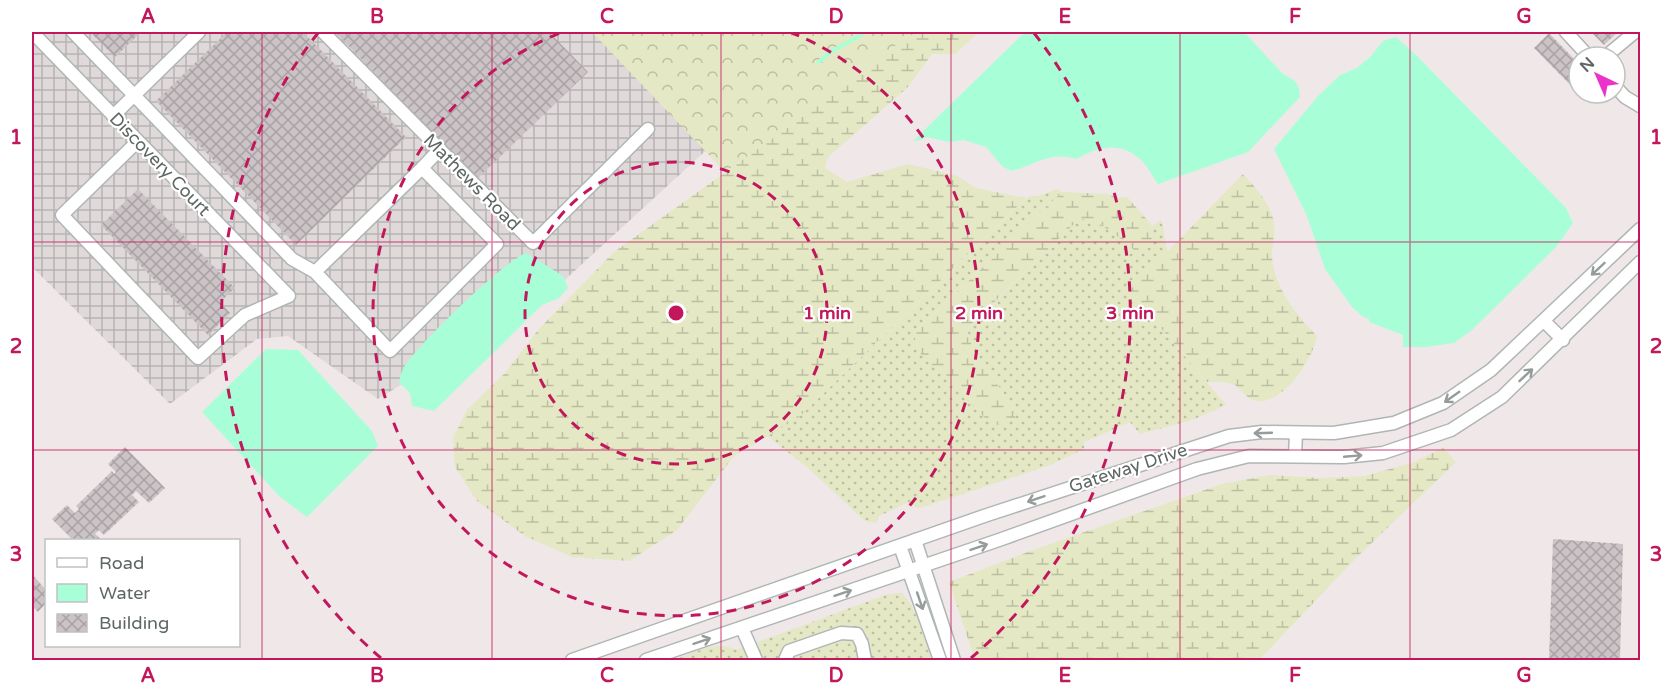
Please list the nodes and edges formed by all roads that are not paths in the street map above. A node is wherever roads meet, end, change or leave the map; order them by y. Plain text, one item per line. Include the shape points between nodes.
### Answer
1 (32, 32) edge
2 (73, 32) edge
3 (199, 32) edge
4 (323, 32) edge
5 (1566, 32) edge
6 (1635, 32) edge
7 (1577, 45) edge
8 (1619, 45) edge
9 (135, 95) junction
10 (1627, 98) edge
11 (1641, 105) edge
12 (113, 116) junction
13 (648, 129) dead end
14 (138, 141) junction
15 (440, 149) junction
16 (422, 168) junction
17 (1641, 229) edge
18 (1641, 262) edge
19 (315, 272) junction
20 (1544, 321) junction
21 (1563, 340) junction
22 (1296, 433) junction
23 (1295, 456) junction
24 (915, 540) junction
25 (900, 546) junction
26 (924, 566) junction
27 (909, 570) junction
28 (742, 628) junction
29 (572, 660) edge
30 (646, 660) edge
31 (756, 660) edge
32 (785, 660) edge
33 (865, 660) edge
34 (940, 660) edge
35 (954, 660) edge

1 - 12 street, Discovery Court
2 - 9 street
3 - 9 street
4 - 15 street, Mathews Road
5 - 7 street
6 - 8 street
9 - 12 street
9 - 19 street via 292,259
10 - 11 street
12 - 14 street, Discovery Court
13 - 15 street, Mathews Road via 533,243
14 - 14 street, Discovery Court via 288,296 245,315 198,358 62,215
15 - 16 street
16 - 19 street
16 - 19 street via 497,244 390,351
17 -> 20 street, Gateway Drive
18 - 21 street, Gateway Drive
20 - 21 street
20 -> 22 street, Gateway Drive via 1491,370 1443,403 1394,423 1334,433
23 -> 21 street, Gateway Drive via 1383,453 1451,430 1502,397
22 - 23 street
22 -> 24 street, Gateway Drive via 1229,436
26 -> 23 street, Gateway Drive via 1197,469 1249,456
24 - 25 street, Gateway Drive
24 - 26 street
25 - 27 street
25 - 29 street, Gateway Drive
26 - 27 street, Gateway Drive
26 - 35 street
28 -> 27 street, Gateway Drive
27 -> 34 street
30 -> 28 street, Gateway Drive
28 - 31 street
32 - 33 street via 789,651 850,632 862,644

